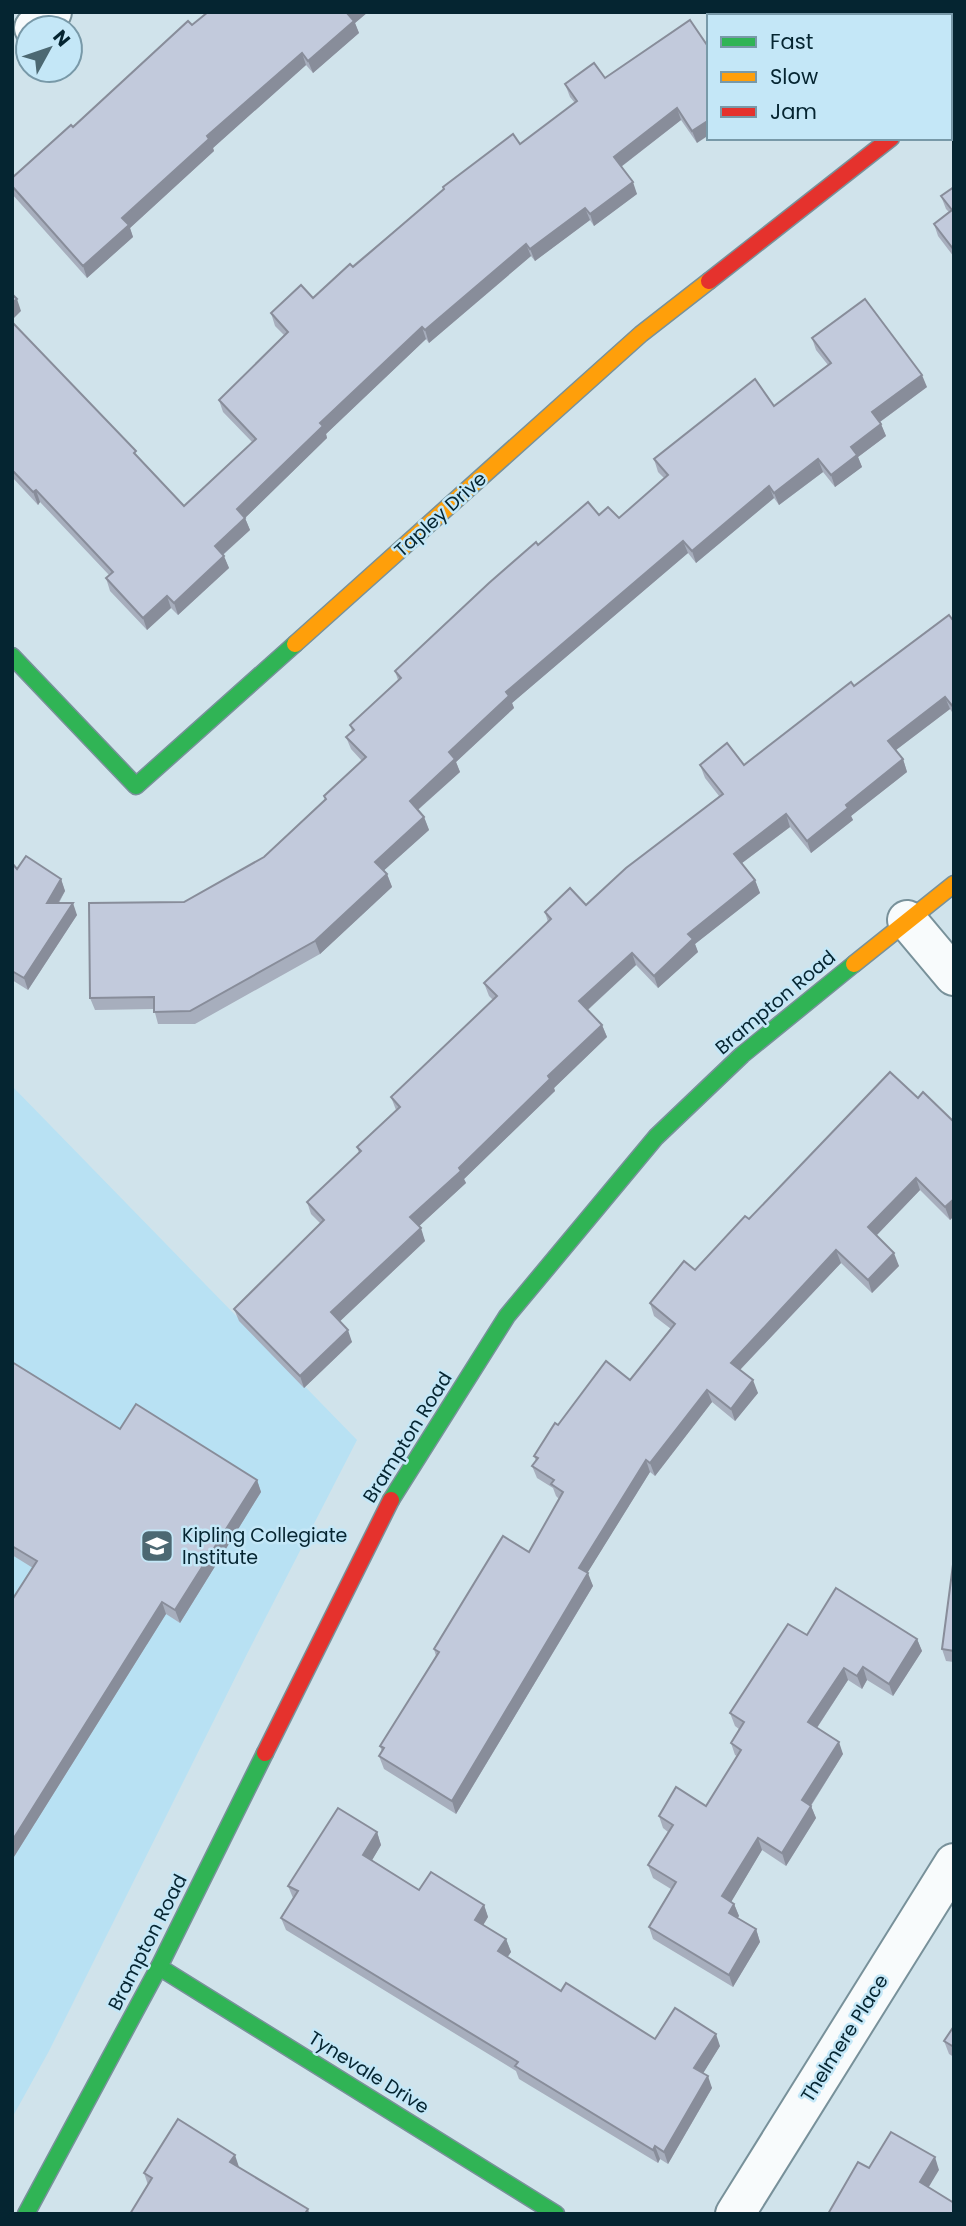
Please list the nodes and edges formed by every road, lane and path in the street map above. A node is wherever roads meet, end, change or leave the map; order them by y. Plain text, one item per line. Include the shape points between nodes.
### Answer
1 (888, 140) edge
2 (12, 656) edge
3 (954, 884) edge
4 (907, 920) junction
5 (954, 976) edge
6 (954, 1863) edge
7 (159, 1967) junction
8 (26, 2214) edge
9 (556, 2214) edge
10 (735, 2214) edge

1 - 2 street, Tapley Drive via 641,334 136,786
3 - 4 street, Brampton Road
4 - 5 street
4 - 7 street, Brampton Road via 742,1055 656,1137 507,1316 383,1513
6 - 10 street, Thelmere Place
7 - 8 street, Brampton Road
7 - 9 street, Tynevale Drive

